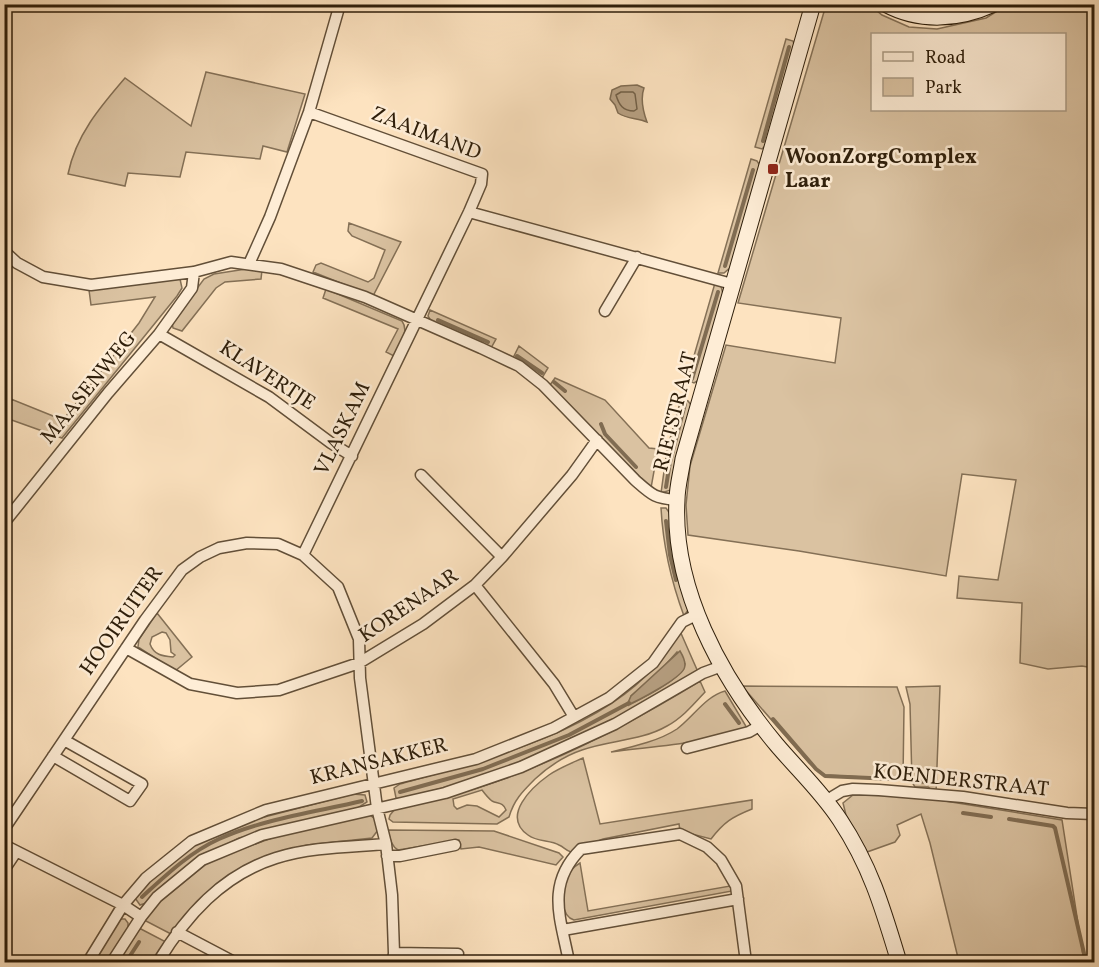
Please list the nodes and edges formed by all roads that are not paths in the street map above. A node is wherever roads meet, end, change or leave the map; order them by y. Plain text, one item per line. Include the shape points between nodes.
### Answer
1 (340, 4) edge
2 (813, 4) edge
3 (885, 4) edge
4 (994, 4) edge
5 (309, 112) junction
6 (469, 213) junction
7 (4, 251) edge
8 (637, 257) junction
9 (249, 264) junction
10 (194, 272) junction
11 (732, 284) junction
12 (605, 311) dead end
13 (417, 320) junction
14 (159, 334) junction
15 (597, 440) junction
16 (352, 456) junction
17 (421, 475) dead end
18 (677, 500) junction
19 (4, 523) edge
20 (303, 555) junction
21 (502, 557) junction
22 (475, 585) junction
23 (696, 615) junction
24 (126, 648) junction
25 (359, 663) junction
26 (722, 666) junction
27 (574, 717) junction
28 (761, 725) junction
29 (64, 740) junction
30 (687, 748) dead end
31 (53, 756) junction
32 (374, 784) junction
33 (827, 800) junction
34 (377, 808) junction
35 (1095, 814) edge
36 (4, 829) edge
37 (4, 844) edge
38 (455, 845) dead end
39 (387, 850) junction
40 (16, 852) junction
41 (4, 870) edge
42 (738, 899) junction
43 (123, 905) junction
44 (141, 917) junction
45 (563, 930) junction
46 (177, 932) junction
47 (458, 954) dead end
48 (394, 958) edge
49 (88, 963) edge
50 (112, 963) edge
51 (158, 963) edge
52 (234, 963) edge
53 (569, 963) edge
54 (746, 963) edge
55 (899, 963) edge

1 - 5 street
2 - 11 street, RIETSTRAAT
3 - 4 street via 895,10 942,19
5 - 6 street, ZAAIMAND via 482,174
5 - 9 street
6 - 8 street
6 - 13 street, ZAAIMAND
7 - 10 street via 43,277 91,285
8 - 11 street
8 - 12 street
9 - 10 street via 231,262
9 - 13 street via 281,268 366,297
10 - 14 street, MAASENWEG via 192,288
11 - 18 street, RIETSTRAAT via 683,459
13 - 15 street via 519,366
13 - 16 street, VLASKAM
14 - 16 street, KLAVERTJE via 269,397
14 - 19 street, MAASENWEG
15 - 18 street via 650,493 657,498
15 - 21 street, KORENAAR
16 - 20 street, VLASKAM
17 - 21 street
18 - 23 street, RIETSTRAAT via 680,550
20 - 24 street, HOOIRUITER via 278,544 248,543 219,548 200,557 182,570
20 - 25 street, HOOIRUITER via 338,587 359,639
21 - 22 street, KORENAAR
22 - 25 street, KORENAAR via 423,624
22 - 27 street via 554,684
23 - 26 street, RIETSTRAAT
23 - 27 street, KRANSAKKER via 682,622 653,663 609,698
24 - 25 street, KORENAAR via 190,684 237,693 279,690
24 - 29 street, HOOIRUITER
25 - 32 street, HOOIRUITER
26 - 28 street, RIETSTRAAT
26 - 34 street, KRANSAKKER via 615,724 521,767 445,793
27 - 32 street, KRANSAKKER via 477,759
28 - 30 street via 749,732
28 - 33 street, RIETSTRAAT
29 - 31 street, HOOIRUITER
29 - 31 street via 142,784 130,801
31 - 36 street, HOOIRUITER
32 - 34 street, HOOIRUITER
32 - 43 street, KRANSAKKER via 266,810 192,841 146,878
33 - 35 street, KOENDERSTRAAT via 842,791 870,790
33 - 55 street, RIETSTRAAT via 876,887
34 - 39 street, HOOIRUITER
34 - 44 street, KRANSAKKER via 262,835 202,860 157,897
37 - 40 street
38 - 39 street via 400,856
39 - 46 street via 322,849 276,858 241,873 214,893
39 - 48 street, HOOIRUITER
40 - 41 street
40 - 43 street
42 - 45 street
42 - 45 street via 736,886 721,860 707,847 680,834 581,849 562,873 558,897
42 - 54 street
43 - 44 street
43 - 49 street, KRANSAKKER
44 - 50 street, KRANSAKKER
45 - 53 street
46 - 51 street
46 - 52 street
47 - 48 street

